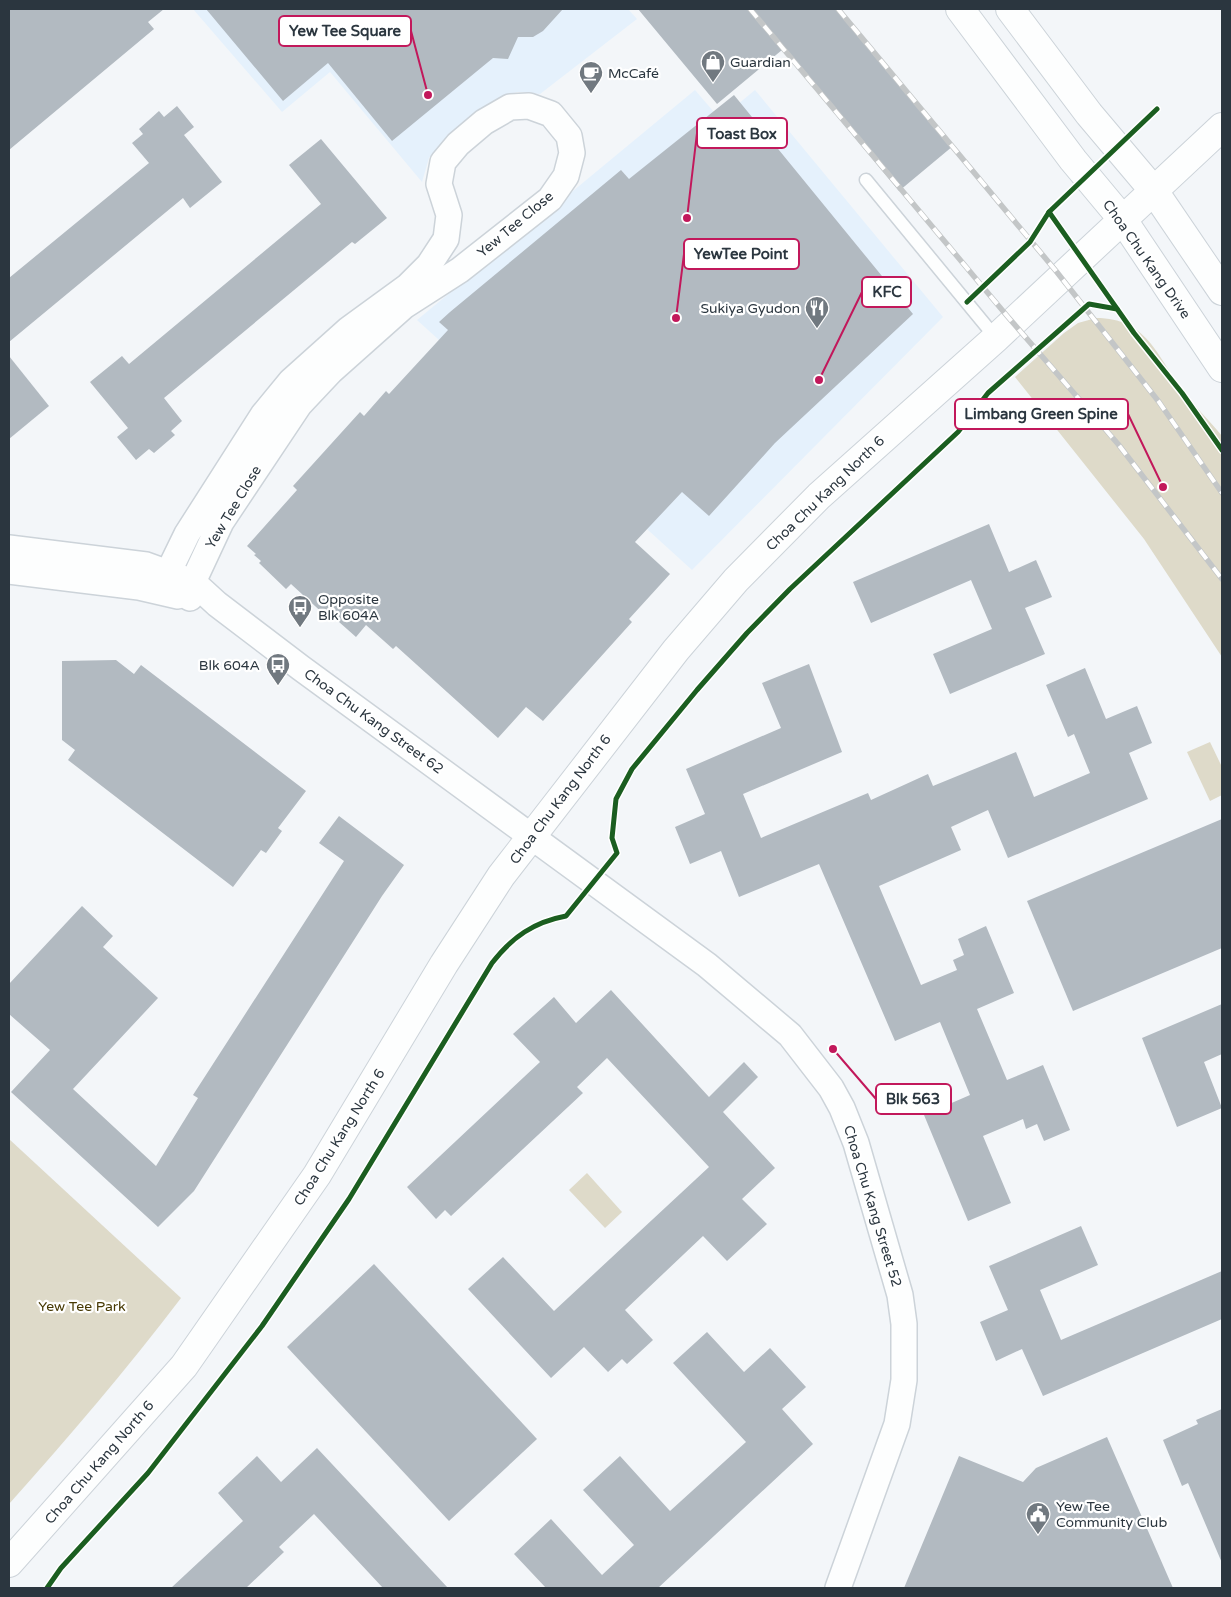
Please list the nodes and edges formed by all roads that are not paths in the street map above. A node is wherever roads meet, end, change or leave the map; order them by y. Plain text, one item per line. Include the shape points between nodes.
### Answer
1 (960, 9) edge
2 (1010, 9) edge
3 (1222, 127) edge
4 (866, 180) dead end
5 (1154, 191) junction
6 (1123, 220) junction
7 (1222, 291) edge
8 (996, 338) junction
9 (1222, 368) edge
10 (9, 548) edge
11 (9, 571) edge
12 (166, 582) junction
13 (191, 591) junction
14 (532, 836) junction
15 (9, 1563) edge
16 (838, 1588) edge

1 - 6 street, Choa Chu Kang Drive via 1073,160
2 - 5 street via 1089,114
3 - 5 street, Choa Chu Kang North 6
4 - 8 lane
5 - 6 street, Choa Chu Kang North 6
5 - 7 street
6 - 8 street, Choa Chu Kang North 6
6 - 9 street, Choa Chu Kang Drive
8 - 14 street, Choa Chu Kang North 6 via 861,456 736,580 670,657
10 - 12 street, Choa Chu Kang Street 62 via 146,565
11 - 12 street, Choa Chu Kang Street 62
12 - 13 street, Choa Chu Kang Street 62
12 - 13 street, Yew Tee Close via 187,534 231,462 291,381 430,265 446,239 449,215 439,184 443,162 484,122 510,107 529,106 551,114 569,136 572,154 566,176 550,199 460,270 404,306 331,371 299,405 220,522
13 - 14 street, Choa Chu Kang Street 62 via 217,604
14 - 15 street, Choa Chu Kang North 6 via 501,876 444,964 316,1175 184,1366
14 - 16 street, Choa Chu Kang Street 52 via 707,965 790,1035 842,1108 856,1143 900,1294 904,1324 904,1380 892,1443

